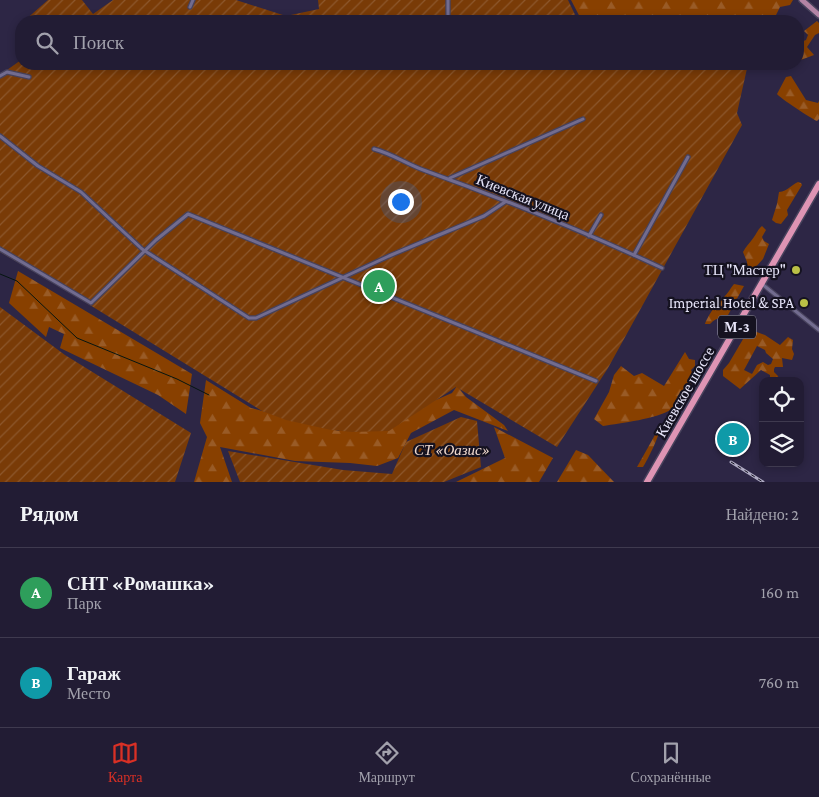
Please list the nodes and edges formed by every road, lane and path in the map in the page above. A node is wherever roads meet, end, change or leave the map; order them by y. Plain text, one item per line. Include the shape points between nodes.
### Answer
1 (193, 0) edge
2 (448, 0) edge
3 (802, 0) edge
4 (190, 7) dead end
5 (448, 15) edge
6 (819, 15) edge
7 (0, 76) edge
8 (29, 78) dead end
9 (583, 119) dead end
10 (0, 136) edge
11 (374, 149) dead end
12 (688, 158) dead end
13 (450, 178) junction
14 (819, 184) edge
15 (505, 202) junction
16 (601, 215) dead end
17 (589, 236) junction
18 (0, 249) edge
19 (145, 250) junction
20 (634, 255) junction
21 (662, 268) dead end
22 (343, 278) junction
23 (761, 284) junction
24 (819, 330) edge
25 (596, 381) dead end
26 (647, 482) edge

1 - 4 street
2 - 5 street
3 - 6 main road
7 - 8 street via 7,72
9 - 13 street
10 - 19 street via 38,166 81,192
11 - 13 street, Киевская улица
12 - 20 street
13 - 15 street, Киевская улица
14 - 23 highway, Киевское шоссе / М-3
15 - 17 street, Киевская улица
15 - 22 street via 484,216
16 - 17 street
17 - 20 street, Киевская улица
18 - 19 street via 91,303
19 - 22 street via 188,214
19 - 22 street via 249,318 256,318
20 - 21 street, Киевская улица
22 - 25 street
23 - 24 street
23 - 26 highway, Киевское шоссе / М-3

